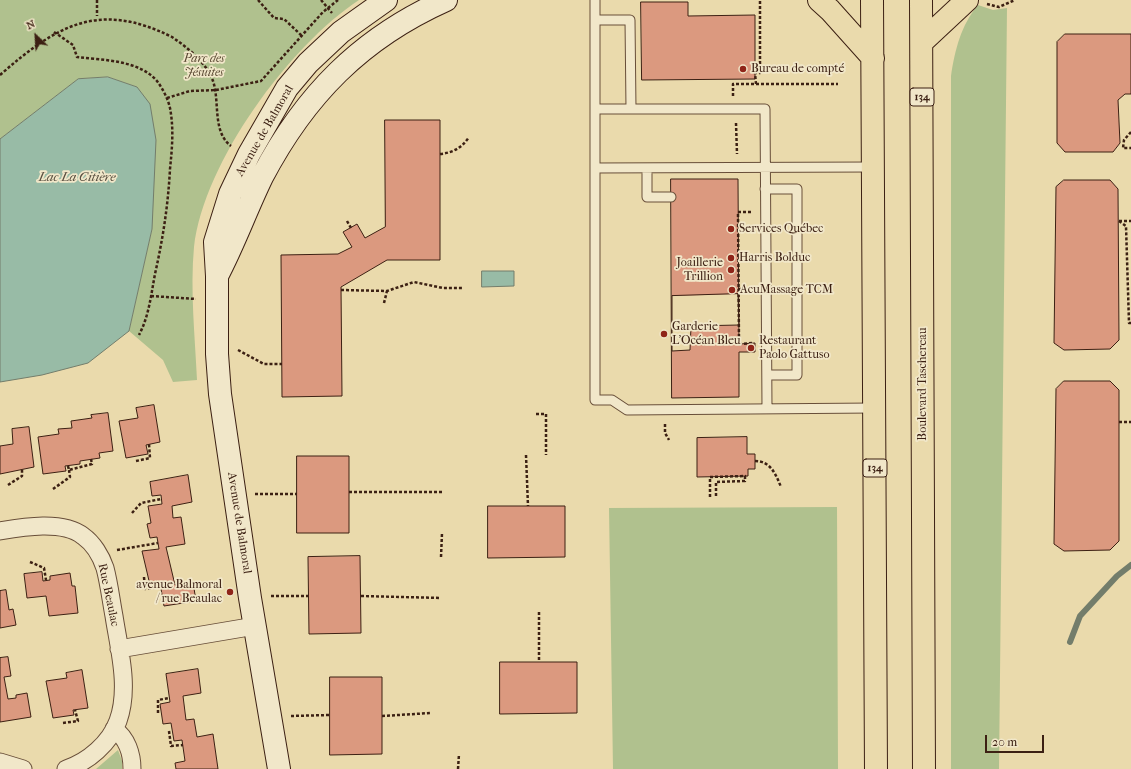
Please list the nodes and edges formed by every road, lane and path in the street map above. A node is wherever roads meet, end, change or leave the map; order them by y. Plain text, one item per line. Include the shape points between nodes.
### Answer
1 (97, 0) edge
2 (258, 0) edge
3 (321, 0) edge
4 (338, 0) edge
5 (386, 0) edge
6 (446, 0) edge
7 (595, 0) edge
8 (760, 0) edge
9 (819, 0) edge
10 (872, 0) edge
11 (921, 0) edge
12 (1015, 0) edge
13 (974, 1) edge
14 (328, 8) junction
15 (97, 16) junction
16 (109, 16) dead end
17 (115, 16) dead end
18 (336, 17) dead end
19 (595, 20) junction
20 (54, 32) junction
21 (301, 35) junction
22 (305, 39) dead end
23 (922, 42) junction
24 (872, 58) junction
25 (0, 75) edge
26 (756, 84) junction
27 (838, 84) dead end
28 (216, 90) junction
29 (167, 98) junction
30 (733, 100) dead end
31 (595, 109) junction
32 (631, 109) junction
33 (736, 120) dead end
34 (1131, 132) edge
35 (469, 137) dead end
36 (234, 146) dead end
37 (1131, 148) edge
38 (440, 154) dead end
39 (737, 154) dead end
40 (872, 167) junction
41 (595, 168) junction
42 (647, 168) junction
43 (765, 168) junction
44 (765, 189) junction
45 (671, 197) dead end
46 (738, 212) dead end
47 (347, 221) dead end
48 (1131, 221) edge
49 (351, 228) dead end
50 (217, 276) junction
51 (462, 288) dead end
52 (341, 290) dead end
53 (387, 291) junction
54 (151, 296) junction
55 (196, 299) dead end
56 (384, 303) dead end
57 (1131, 323) edge
58 (139, 335) dead end
59 (755, 348) dead end
60 (236, 349) dead end
61 (282, 364) dead end
62 (767, 375) junction
63 (767, 408) junction
64 (874, 408) junction
65 (536, 414) dead end
66 (1119, 422) dead end
67 (1131, 422) edge
68 (149, 444) dead end
69 (526, 455) dead end
70 (546, 455) dead end
71 (91, 459) dead end
72 (136, 461) dead end
73 (755, 461) dead end
74 (68, 466) dead end
75 (22, 468) dead end
76 (69, 470) junction
77 (8, 485) dead end
78 (781, 487) dead end
79 (53, 490) dead end
80 (349, 492) dead end
81 (442, 492) dead end
82 (252, 494) dead end
83 (297, 494) dead end
84 (710, 497) dead end
85 (716, 497) dead end
86 (162, 499) dead end
87 (528, 506) dead end
88 (132, 512) dead end
89 (0, 531) edge
90 (442, 533) dead end
91 (158, 543) dead end
92 (113, 551) dead end
93 (441, 557) dead end
94 (30, 562) dead end
95 (144, 577) dead end
96 (46, 580) dead end
97 (161, 587) dead end
98 (267, 596) dead end
99 (308, 596) dead end
100 (361, 596) dead end
101 (441, 598) dead end
102 (539, 612) dead end
103 (255, 626) junction
104 (119, 649) junction
105 (539, 662) dead end
106 (169, 698) dead end
107 (75, 710) dead end
108 (158, 713) dead end
109 (330, 714) dead end
110 (431, 714) dead end
111 (287, 716) dead end
112 (382, 716) dead end
113 (63, 723) dead end
114 (114, 729) junction
115 (169, 731) dead end
116 (183, 745) dead end
117 (458, 754) dead end
118 (0, 762) edge
119 (23, 769) edge
120 (68, 769) edge
121 (132, 769) edge
122 (278, 769) edge
123 (458, 769) edge
124 (876, 769) edge
125 (924, 769) edge

1 - 15 path
2 - 21 path via 274,18 284,19
3 - 14 path
4 - 14 path
5 - 50 street, Avenue de Balmoral via 341,32 308,63 287,88 249,154 230,194 215,242
6 - 50 street, Avenue de Balmoral via 394,26 374,40 342,68 314,98 286,137 262,178
7 - 19 lane
8 - 26 path via 760,73 755,73
9 - 24 main road
10 - 24 main road, 134
11 - 23 main road, Boulevard Taschereau / 134
12 - 13 path via 999,6
13 - 23 main road
14 - 18 path
14 - 21 path
15 - 16 path
15 - 20 path via 77,20
17 - 28 path via 158,28 178,41 207,69
19 - 31 lane
19 - 32 lane via 630,20
20 - 25 path via 33,46
20 - 29 path via 73,45 77,57 109,61 146,72 156,81
21 - 22 path
21 - 28 path via 261,81
23 - 125 main road, Boulevard Taschereau / 134
24 - 40 main road, 134
26 - 27 path
26 - 30 path via 733,84
28 - 29 path via 190,91
28 - 36 path via 221,133 225,141
29 - 54 path via 172,125 168,208
31 - 32 lane
31 - 41 lane
32 - 43 lane via 765,109
33 - 39 path
34 - 37 path via 1124,140 1123,148
35 - 38 path via 465,144 450,153
40 - 43 lane
40 - 64 main road, 134
41 - 42 lane
41 - 63 lane via 595,400 612,400 627,410
42 - 43 lane
42 - 45 lane via 647,197
43 - 44 lane
44 - 62 lane
44 - 62 lane via 797,190 797,375
46 - 59 path via 739,344 755,343
47 - 49 path
48 - 57 path via 1119,221 1126,226
50 - 103 street, Avenue de Balmoral via 219,387
51 - 53 path via 443,288 414,282
52 - 53 path
53 - 56 path
54 - 55 path
54 - 58 path via 146,322
60 - 61 path via 264,364
62 - 63 lane
63 - 64 lane
64 - 124 main road, 134
65 - 70 path via 546,414
66 - 67 path
68 - 72 path via 150,458
69 - 87 path
71 - 76 path via 92,464
73 - 78 path via 772,468
74 - 76 path
75 - 77 path via 22,476
76 - 79 path via 70,477
80 - 81 path
82 - 83 path
84 - 85 path via 710,476 745,476 745,481 716,482
86 - 88 path via 141,503
89 - 104 street, Rue Beaulac via 47,526 67,529 82,535 92,544 105,568
90 - 93 path
91 - 92 path
94 - 96 path via 44,568
95 - 97 path via 145,589
98 - 99 path
100 - 101 path
102 - 105 path
103 - 104 street
103 - 122 street, Avenue de Balmoral
104 - 114 street, Rue Beaulac via 122,690 120,714
106 - 108 path via 158,700
107 - 113 path via 78,721
109 - 111 path
110 - 112 path
114 - 120 street, Rue Beaulac via 101,747
114 - 121 street via 128,745
115 - 116 path via 171,746
117 - 123 path
118 - 119 street

